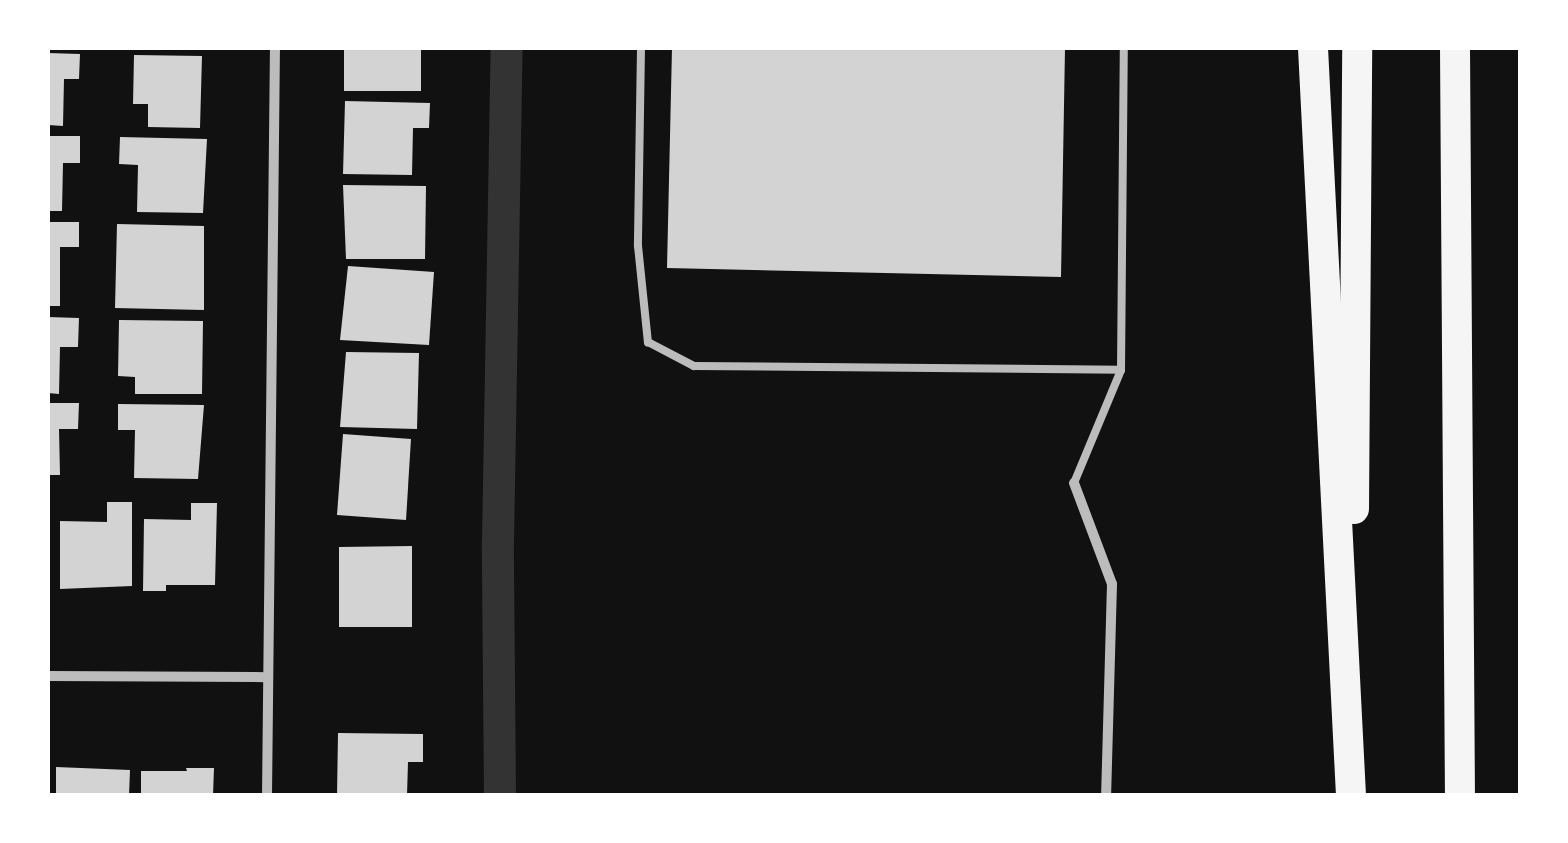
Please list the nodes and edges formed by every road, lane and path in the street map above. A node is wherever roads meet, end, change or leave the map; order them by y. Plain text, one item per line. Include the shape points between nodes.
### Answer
1 (275, 48) edge
2 (641, 48) edge
3 (1124, 48) edge
4 (1313, 48) edge
5 (1357, 48) edge
6 (1456, 48) edge
7 (1122, 370) junction
8 (1074, 483) joint
9 (48, 676) edge
10 (268, 677) junction
11 (267, 796) edge
12 (1106, 796) edge
13 (1352, 796) edge
14 (1460, 796) edge

1 - 10 street
2 - 7 lane via 638,246 648,342 694,366
3 - 7 lane
4 - 13 highway
5 - 13 highway
6 - 14 highway
7 - 8 lane
8 - 12 street via 1112,584
9 - 10 street
10 - 11 street

